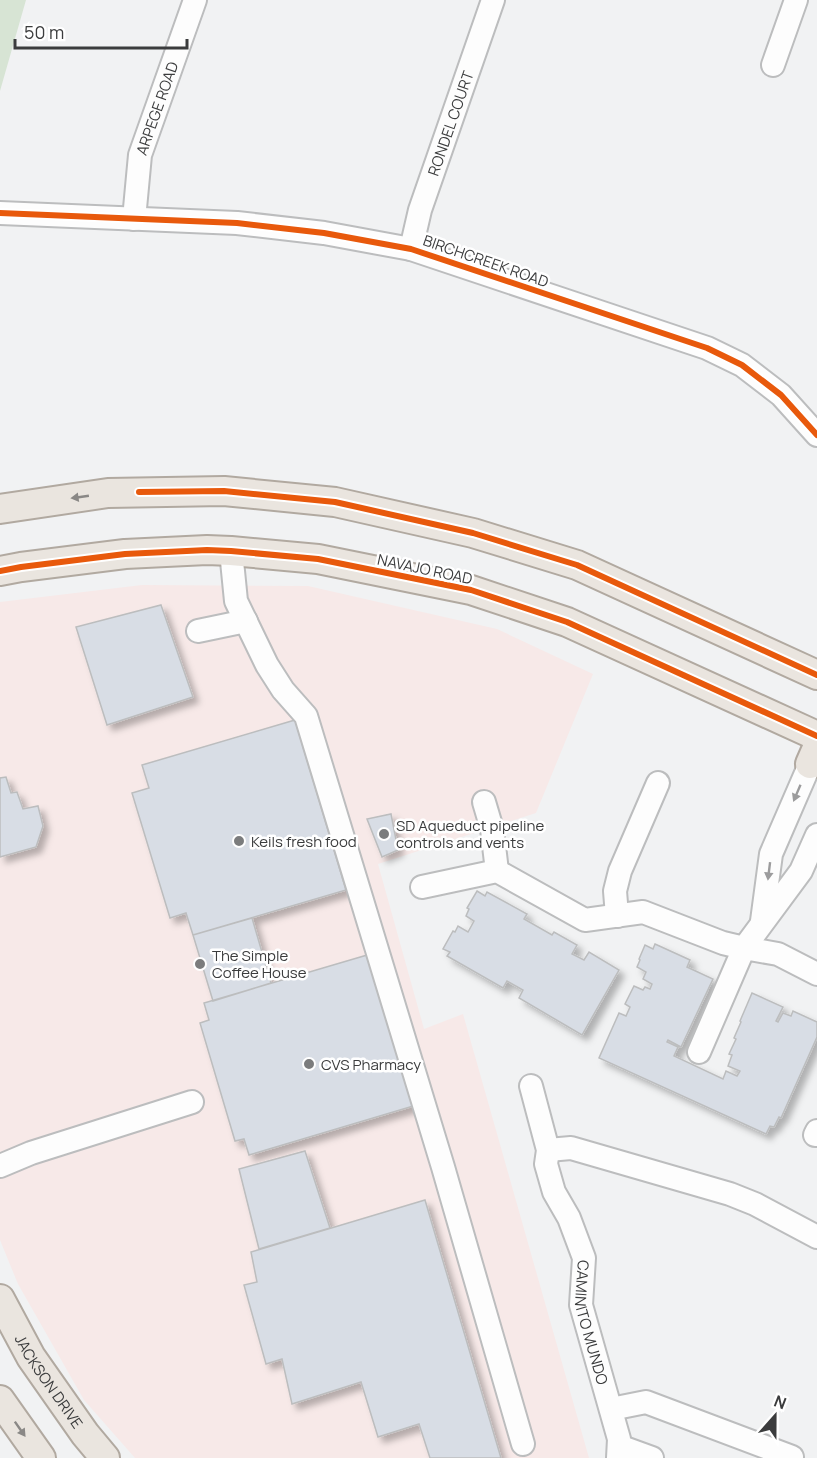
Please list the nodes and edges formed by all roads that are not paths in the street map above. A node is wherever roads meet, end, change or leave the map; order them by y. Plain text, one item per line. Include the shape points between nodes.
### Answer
1 (195, 0) edge
2 (493, 0) edge
3 (796, 0) edge
4 (773, 65) dead end
5 (0, 213) edge
6 (134, 219) junction
7 (411, 249) junction
8 (817, 435) edge
9 (0, 509) edge
10 (231, 551) junction
11 (0, 571) edge
12 (246, 621) junction
13 (198, 632) dead end
14 (817, 675) edge
15 (817, 736) edge
16 (814, 756) edge
17 (658, 783) dead end
18 (484, 802) dead end
19 (785, 822) junction
20 (817, 836) edge
21 (497, 871) junction
22 (422, 887) dead end
23 (617, 916) junction
24 (762, 923) junction
25 (744, 948) junction
26 (817, 974) edge
27 (699, 1052) dead end
28 (531, 1086) dead end
29 (192, 1102) dead end
30 (817, 1131) edge
31 (817, 1136) edge
32 (548, 1150) junction
33 (0, 1166) edge
34 (817, 1237) edge
35 (0, 1299) edge
36 (0, 1400) edge
37 (610, 1409) junction
38 (523, 1444) dead end
39 (619, 1452) edge
40 (40, 1458) edge
41 (105, 1458) edge
42 (651, 1458) edge
43 (791, 1458) edge

1 - 6 street, ARPEGE ROAD via 140,155
2 - 7 street, RONDEL COURT via 420,210
3 - 4 street
5 - 6 street, BIRCHCREEK ROAD
6 - 7 street, BIRCHCREEK ROAD via 302,230
7 - 8 street, BIRCHCREEK ROAD via 707,348 742,365 781,395
14 -> 9 main road via 577,566 473,533 335,502 224,491 128,492
10 - 11 main road, NAVAJO ROAD via 125,554
10 - 12 street via 237,601
10 - 15 main road, NAVAJO ROAD via 318,559 471,590 567,622
12 - 13 street
12 - 38 street via 267,665 306,716
16 -> 19 street
17 - 23 street via 620,870 615,891
18 - 21 street
19 - 20 street via 785,836 794,845 808,845
19 -> 24 street via 771,854
20 - 24 street via 801,871
21 - 22 street
21 - 23 street via 585,920
23 - 25 street via 643,912
24 - 25 street
25 - 26 street via 778,954
25 - 27 street
28 - 32 street, CAMINITO MUNDO
29 - 33 street
30 - 31 street
32 - 34 street via 571,1148 730,1194
32 - 37 street, CAMINITO MUNDO via 546,1164 554,1192 584,1258 581,1305
35 - 41 main road, JACKSON DRIVE via 31,1357
36 -> 40 main road
37 - 39 street, CAMINITO MUNDO
37 - 43 street via 646,1402
39 - 42 street

